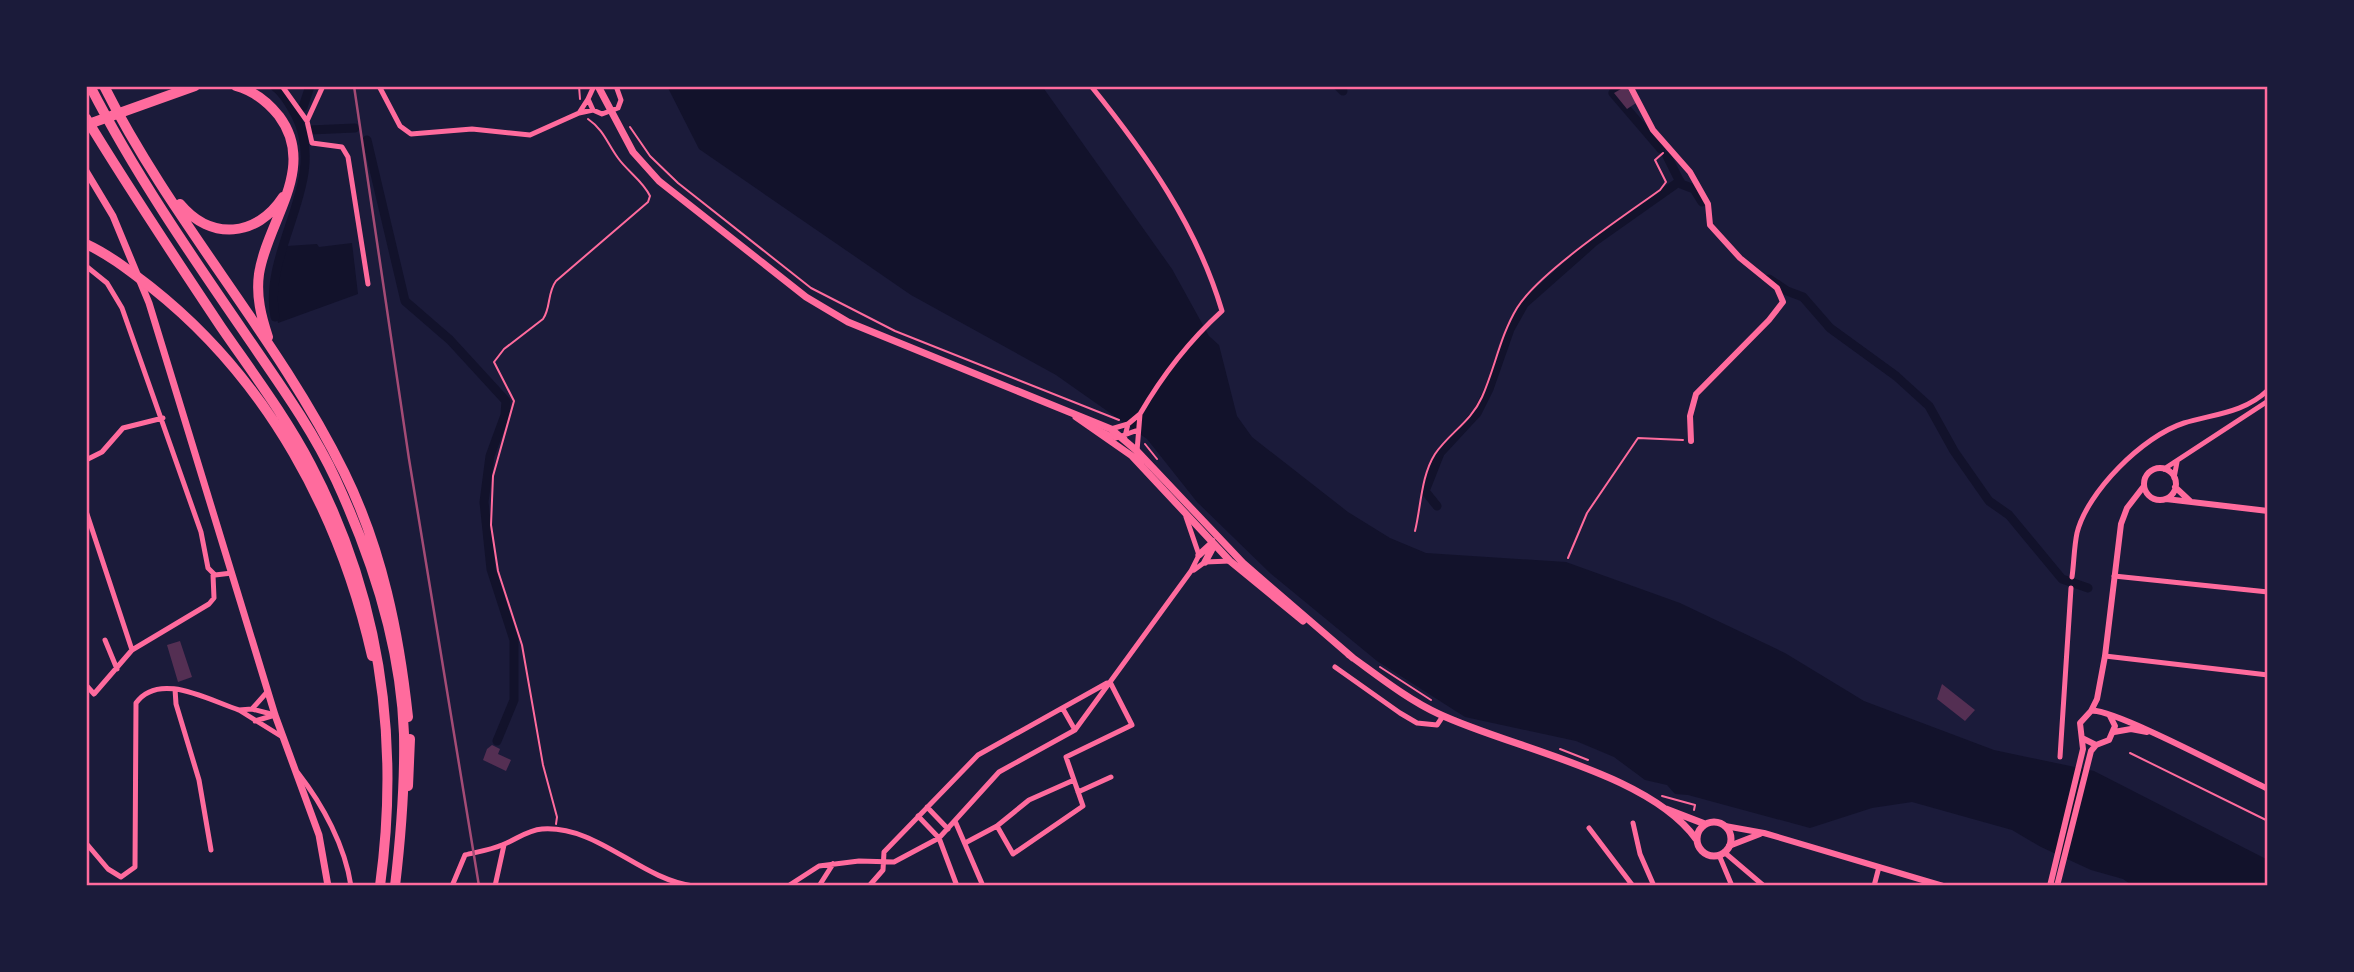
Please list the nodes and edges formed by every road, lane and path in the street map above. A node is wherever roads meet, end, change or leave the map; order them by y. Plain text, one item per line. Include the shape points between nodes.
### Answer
1 (90, 86) edge
2 (195, 86) edge
3 (236, 86) edge
4 (282, 86) edge
5 (323, 86) edge
6 (379, 86) edge
7 (579, 86) edge
8 (587, 86) edge
9 (596, 86) edge
10 (616, 86) edge
11 (1091, 86) edge
12 (1630, 86) edge
13 (106, 89) edge
14 (588, 96) junction
15 (593, 110) junction
16 (581, 112) junction
17 (611, 113) junction
18 (86, 118) edge
19 (624, 118) dead end
20 (307, 121) junction
21 (86, 125) edge
22 (131, 134) junction
23 (1669, 148) junction
24 (86, 171) edge
25 (289, 188) junction
26 (86, 244) edge
27 (86, 266) edge
28 (368, 284) dead end
29 (272, 350) junction
30 (2268, 390) edge
31 (2268, 401) edge
32 (1060, 408) junction
33 (1140, 414) junction
34 (163, 418) junction
35 (1128, 424) junction
36 (1093, 427) junction
37 (1111, 429) junction
38 (1138, 433) junction
39 (1122, 437) junction
40 (1691, 441) joint
41 (1137, 451) junction
42 (86, 460) edge
43 (2177, 462) junction
44 (1163, 466) dead end
45 (2164, 469) junction
46 (2174, 478) junction
47 (2144, 486) junction
48 (2175, 487) junction
49 (1166, 491) junction
50 (1180, 495) junction
51 (2150, 497) junction
52 (2166, 499) junction
53 (2133, 500) junction
54 (2190, 501) junction
55 (1183, 510) junction
56 (86, 511) edge
57 (2268, 511) edge
58 (1415, 531) dead end
59 (1213, 543) junction
60 (1199, 555) junction
61 (1568, 558) dead end
62 (1240, 560) junction
63 (1230, 561) junction
64 (1205, 562) junction
65 (1191, 571) junction
66 (212, 572) junction
67 (232, 573) junction
68 (2114, 576) junction
69 (2072, 577) dead end
70 (2071, 588) dead end
71 (2268, 592) edge
72 (105, 640) dead end
73 (132, 650) junction
74 (2105, 656) junction
75 (1353, 658) junction
76 (1374, 663) dead end
77 (1335, 667) dead end
78 (117, 669) junction
79 (2268, 675) edge
80 (1110, 682) junction
81 (86, 685) edge
82 (175, 689) junction
83 (268, 691) junction
84 (2097, 699) junction
85 (1441, 707) dead end
86 (252, 709) junction
87 (1063, 709) junction
88 (239, 710) junction
89 (2091, 711) junction
90 (2102, 711) junction
91 (275, 715) junction
92 (1443, 716) junction
93 (2110, 716) junction
94 (256, 721) junction
95 (1075, 730) junction
96 (2114, 732) junction
97 (2152, 733) junction
98 (388, 735) junction
99 (284, 738) junction
100 (2084, 739) junction
101 (2096, 745) junction
102 (1548, 746) dead end
103 (2130, 753) dead end
104 (2060, 757) dead end
105 (1594, 762) dead end
106 (297, 771) junction
107 (1111, 777) dead end
108 (1074, 780) junction
109 (2268, 789) edge
110 (1078, 792) junction
111 (1657, 794) dead end
112 (927, 807) junction
113 (1661, 808) junction
114 (918, 816) junction
115 (403, 818) junction
116 (1693, 818) junction
117 (955, 821) junction
118 (2268, 821) edge
119 (1633, 823) dead end
120 (1704, 824) junction
121 (997, 826) junction
122 (1725, 826) junction
123 (1589, 828) dead end
124 (555, 829) junction
125 (948, 829) junction
126 (1764, 833) junction
127 (939, 838) junction
128 (1696, 839) junction
129 (86, 842) edge
130 (965, 843) junction
131 (504, 845) junction
132 (211, 850) dead end
133 (1724, 851) junction
134 (882, 862) junction
135 (834, 864) junction
136 (1879, 867) junction
137 (1934, 885) edge
138 (328, 886) edge
139 (351, 886) edge
140 (380, 886) edge
141 (395, 886) edge
142 (452, 886) edge
143 (495, 886) edge
144 (693, 886) edge
145 (788, 886) edge
146 (819, 886) edge
147 (869, 886) edge
148 (957, 886) edge
149 (983, 886) edge
150 (1633, 886) edge
151 (1654, 886) edge
152 (1732, 886) edge
153 (1764, 886) edge
154 (1874, 886) edge
155 (1943, 886) edge
156 (2050, 886) edge
157 (2057, 886) edge

1 - 115 highway via 118,139 285,393 335,478 372,570 392,650 404,731
2 - 21 highway
3 - 25 highway via 260,96 285,124 294,154
4 - 20 street
5 - 20 street
6 - 16 street via 400,126 411,134 472,129 530,135
7 - 16 path
8 - 14 street
9 - 14 street
9 - 17 main road
10 - 17 street via 621,100
11 - 33 street via 1178,208 1222,311 1158,383
12 - 23 street via 1653,130
13 - 22 highway
14 - 15 street
14 - 16 street
15 - 16 street
15 - 17 street
16 - 124 path via 603,130 618,159 646,188 648,202 556,281 543,319 497,354 494,362 514,401 490,500 495,558 522,645 542,765 557,817
17 - 32 main road via 633,152 659,181 806,297 848,322
18 - 98 highway via 295,436 321,486 351,555 371,621
19 - 35 path via 650,156 678,183 811,288 895,331
20 - 28 street via 312,143 342,147 348,157
22 - 25 highway via 182,206 207,227 233,231 258,223
22 - 29 highway
23 - 40 street via 1690,172 1708,204 1710,225 1777,288 1783,302 1696,394 1690,416
23 - 58 path via 1655,160 1666,182 1661,190 1578,250 1518,305 1482,396 1468,421 1435,454 1424,479
24 - 67 main road via 113,216 149,303
25 - 29 highway via 259,272 259,303
26 - 98 highway via 126,268 186,317 251,390 291,448 345,561 371,651
27 - 34 street via 107,283 122,308
29 - 115 highway via 298,386 345,474 381,566 401,648 410,731 411,770
30 - 69 street via 2239,410 2181,424 2136,453 2103,484 2078,531
31 - 43 street
32 - 36 main road
32 - 37 main road
33 - 35 street
33 - 38 street
34 - 42 street via 123,428 102,452
34 - 66 street
35 - 37 street
35 - 39 street
36 - 39 street
36 - 49 main road via 1132,456
37 - 39 main road
38 - 39 street
38 - 41 street
38 - 44 path
39 - 41 main road
39 - 49 street
40 - 61 path via 1638,438 1587,513
41 - 50 main road
43 - 45 street
43 - 46 street
45 - 46 street
45 - 47 street via 2150,472
46 - 48 street
47 - 51 street
47 - 53 street
48 - 52 street
48 - 54 street
49 - 55 main road
50 - 59 main road
50 - 62 main road
51 - 52 street
51 - 53 street
52 - 54 street
53 - 68 street via 2121,524
54 - 57 street
55 - 59 main road
55 - 60 street
56 - 73 street
59 - 60 main road
59 - 62 main road
59 - 63 main road
59 - 64 main road
60 - 65 street
62 - 75 main road
63 - 64 street
63 - 75 main road
64 - 65 street
65 - 80 street
66 - 67 street
66 - 73 street via 215,590 209,604
67 - 83 main road
68 - 71 street
68 - 74 street
70 - 104 street
72 - 78 street
73 - 78 street
74 - 79 street
74 - 84 street
75 - 92 main road
76 - 85 path
77 - 92 street via 1417,723 1437,725
78 - 81 street via 94,694
80 - 87 street
80 - 95 street
80 - 108 street via 1132,725 1066,757
82 - 88 street
82 - 129 street via 155,687 143,692 136,703 135,867 121,877 108,869
82 - 132 street via 199,780
83 - 86 street
83 - 91 main road
84 - 89 street
84 - 90 street
86 - 88 street
86 - 91 street
87 - 95 street
87 - 112 street via 978,755
88 - 94 street
89 - 90 street
89 - 100 street via 2080,723
90 - 93 street
91 - 94 street
91 - 99 main road
92 - 113 main road via 1615,780
93 - 96 street
93 - 97 street
94 - 99 street
95 - 117 street via 999,772
96 - 97 street
96 - 101 street via 2105,743
97 - 109 street
98 - 140 highway via 389,799
99 - 106 main road
100 - 101 street
100 - 156 street
101 - 157 street
102 - 105 path
103 - 118 path
106 - 138 main road via 318,835
106 - 139 street via 313,792 347,861
107 - 110 street
108 - 110 street
108 - 121 street via 1029,800
110 - 121 street via 1083,806 1013,854
111 - 116 path via 1695,805
112 - 114 street
112 - 125 street
113 - 116 main road
113 - 128 main road
114 - 127 street
114 - 134 street via 884,852
115 - 141 highway
116 - 120 main road
117 - 125 street
117 - 130 street
119 - 151 street
120 - 122 main road via 1715,821
120 - 128 main road
121 - 130 street
122 - 126 street
122 - 133 main road via 1731,835
123 - 150 street
124 - 131 street via 533,830
124 - 144 street via 591,841 667,881
125 - 127 street
126 - 133 street
126 - 136 street
127 - 134 street via 894,862
127 - 148 street
128 - 133 main road via 1705,854
130 - 149 street
131 - 142 street via 465,855
131 - 143 street
133 - 152 street
133 - 153 street
134 - 135 street
134 - 147 street via 883,870
135 - 145 street via 819,866
135 - 146 street
136 - 137 street
136 - 154 street
137 - 155 street

